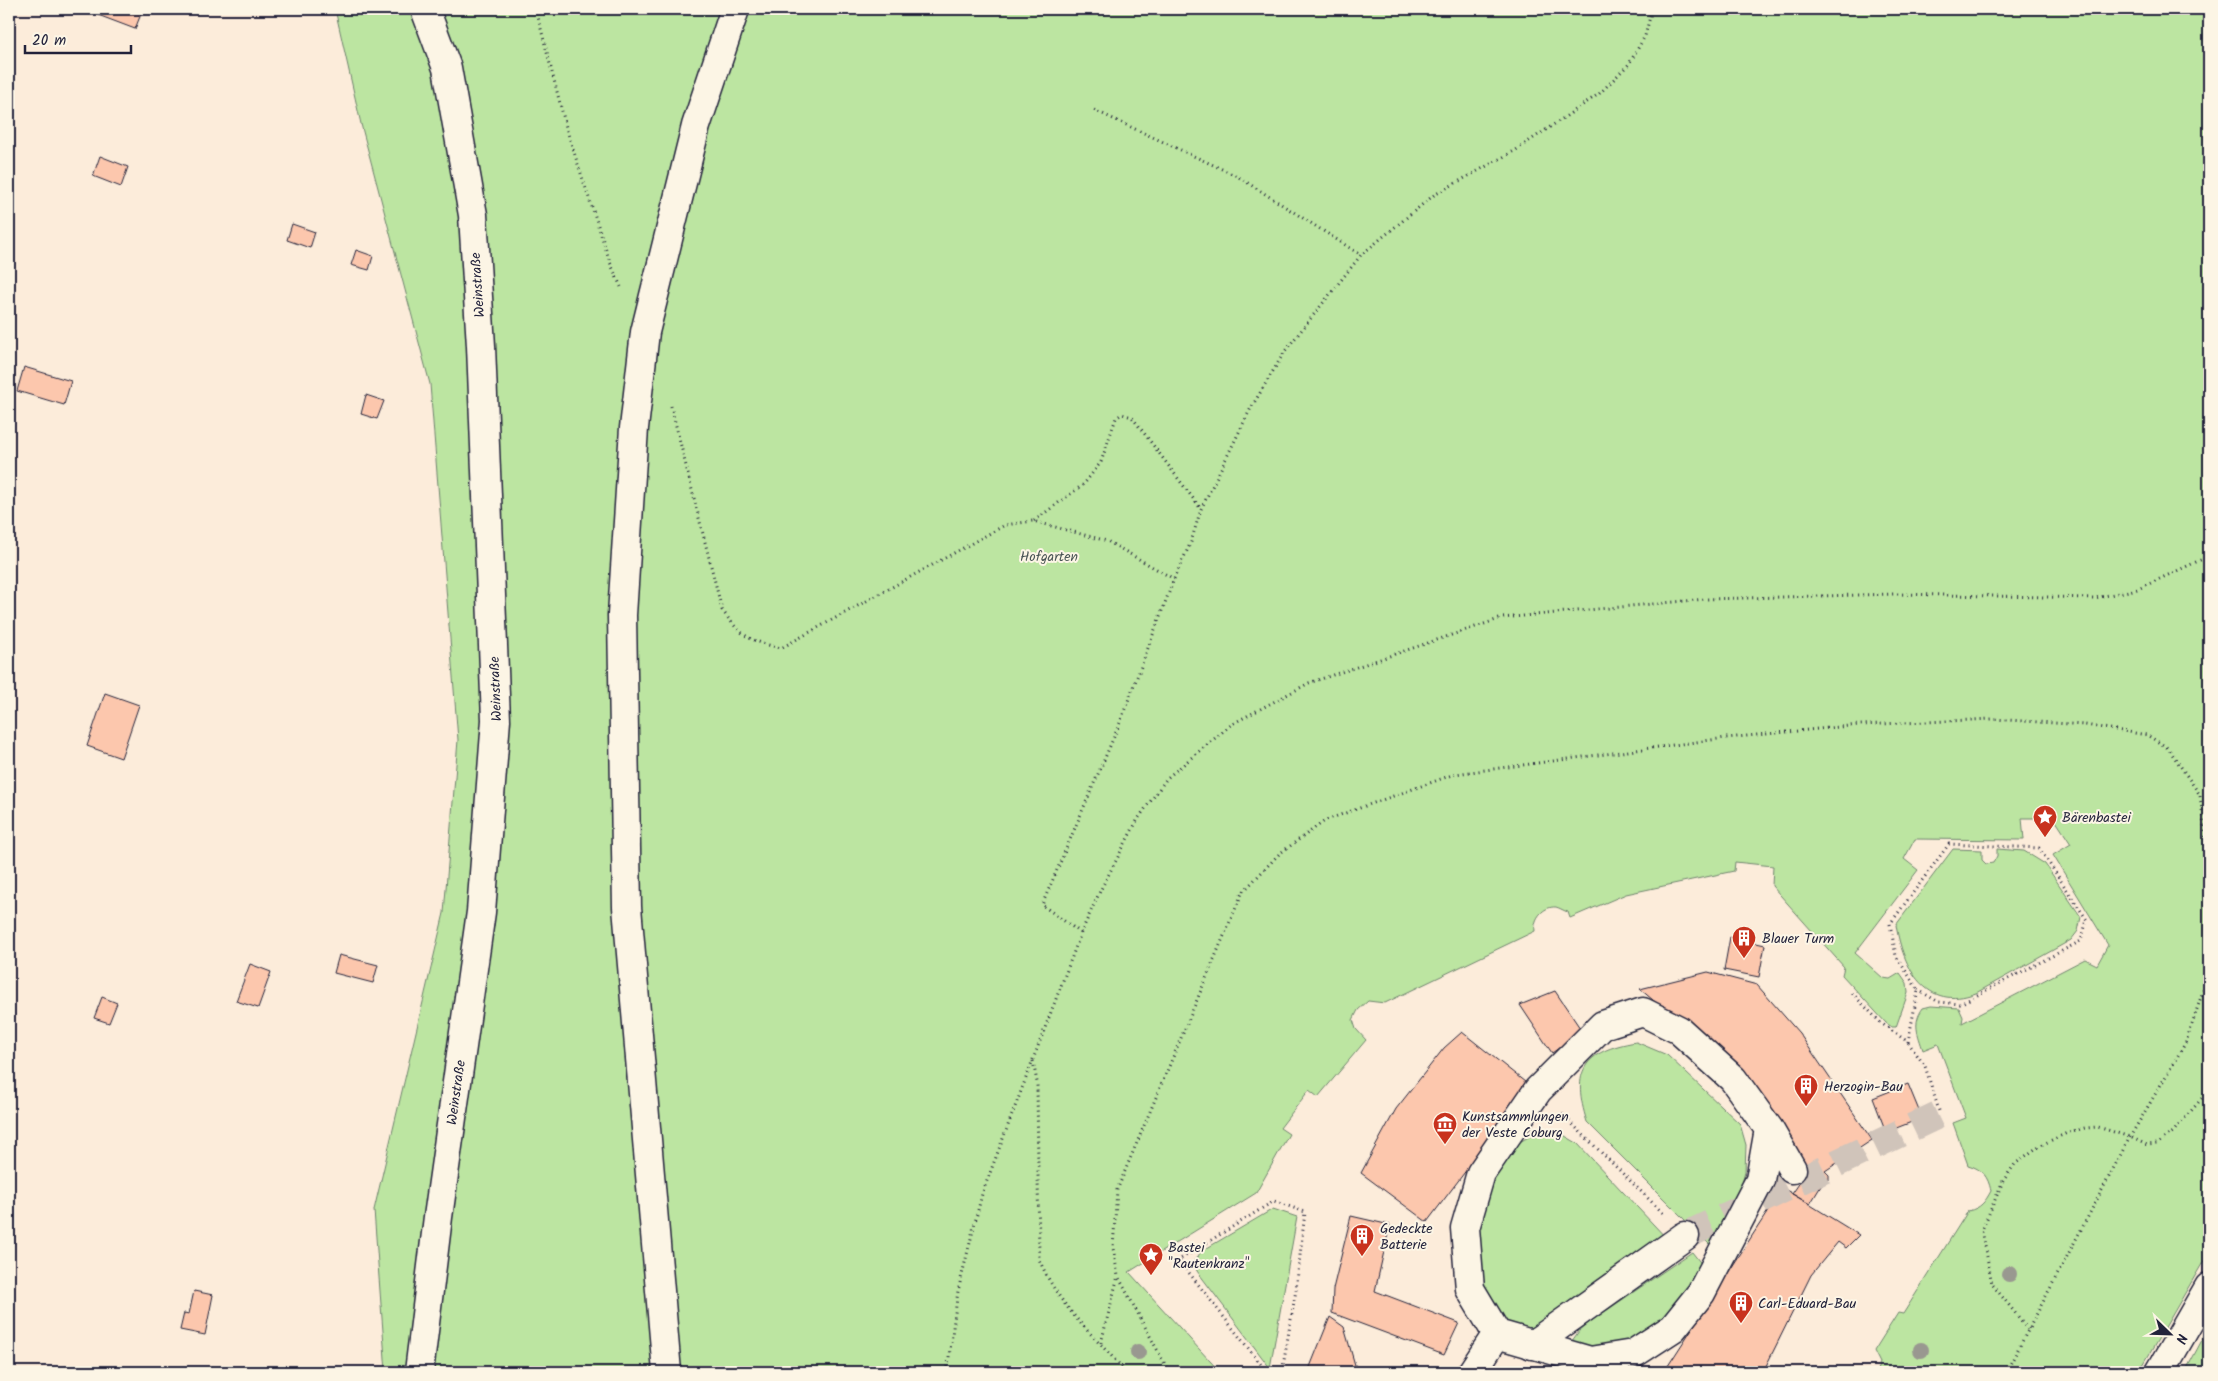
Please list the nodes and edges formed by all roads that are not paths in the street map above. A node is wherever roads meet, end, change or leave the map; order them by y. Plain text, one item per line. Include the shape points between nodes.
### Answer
1 (425, 9) edge
2 (735, 9) edge
3 (1769, 1129) junction
4 (1792, 1169) dead end
5 (1685, 1236) tunnel mouth
6 (2209, 1287) edge
7 (1497, 1334) junction
8 (1532, 1345) junction
9 (419, 1372) edge
10 (667, 1372) edge
11 (1472, 1372) edge
12 (2160, 1372) edge

1 - 9 street, Weinstraße via 447,68 472,215 481,346 496,720 481,912
2 - 10 street via 696,126 645,332 634,428 622,615 627,907
3 - 4 street
3 - 7 street via 1733,1079 1679,1030 1643,1012 1603,1025 1538,1090 1481,1174 1465,1228 1470,1289
3 - 8 street via 1760,1180 1701,1293 1673,1328 1633,1354 1590,1361
5 - 8 street
6 - 12 street
7 - 8 street
7 - 11 street

